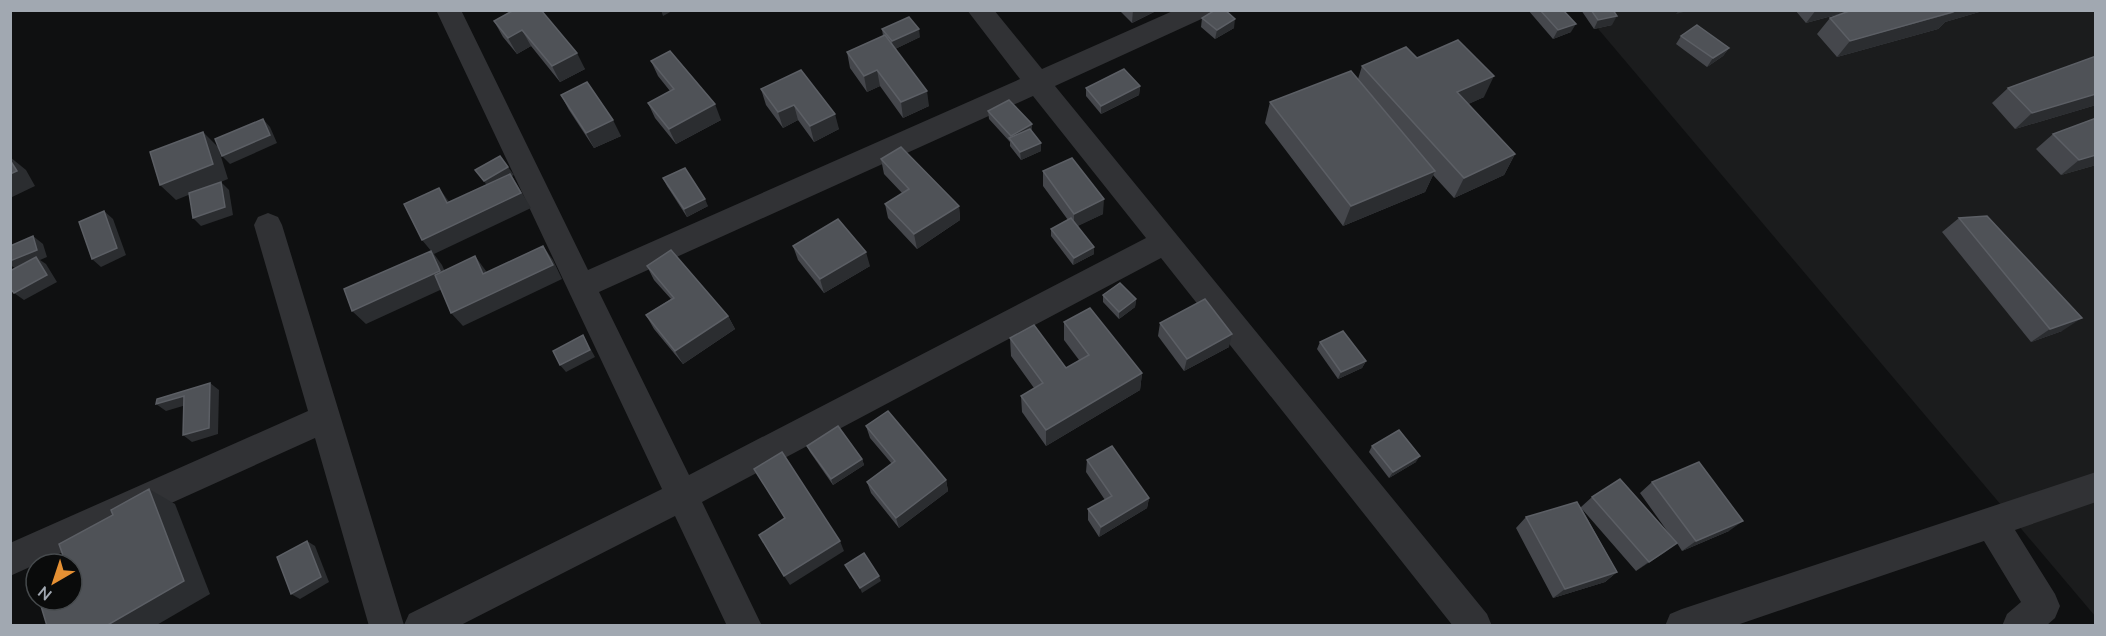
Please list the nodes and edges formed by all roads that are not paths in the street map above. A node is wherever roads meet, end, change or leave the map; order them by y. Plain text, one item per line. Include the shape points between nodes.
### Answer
1 (448, 10) edge
2 (979, 10) edge
3 (1199, 10) edge
4 (1035, 83) junction
5 (268, 225) dead end
6 (1165, 242) junction
7 (583, 286) junction
8 (326, 418) junction
9 (2096, 488) edge
10 (683, 495) junction
11 (1991, 522) junction
12 (10, 560) edge
13 (387, 626) edge
14 (421, 626) edge
15 (746, 626) edge
16 (1475, 626) edge
17 (1682, 626) edge
18 (2019, 626) edge

1 - 7 street
2 - 4 street
3 - 4 street
4 - 6 street
4 - 7 street
5 - 8 street
6 - 10 street
6 - 16 street
7 - 10 street
8 - 12 street
8 - 13 street
9 - 11 street
10 - 14 street
10 - 15 street
11 - 17 street
11 - 18 street via 2043,606

